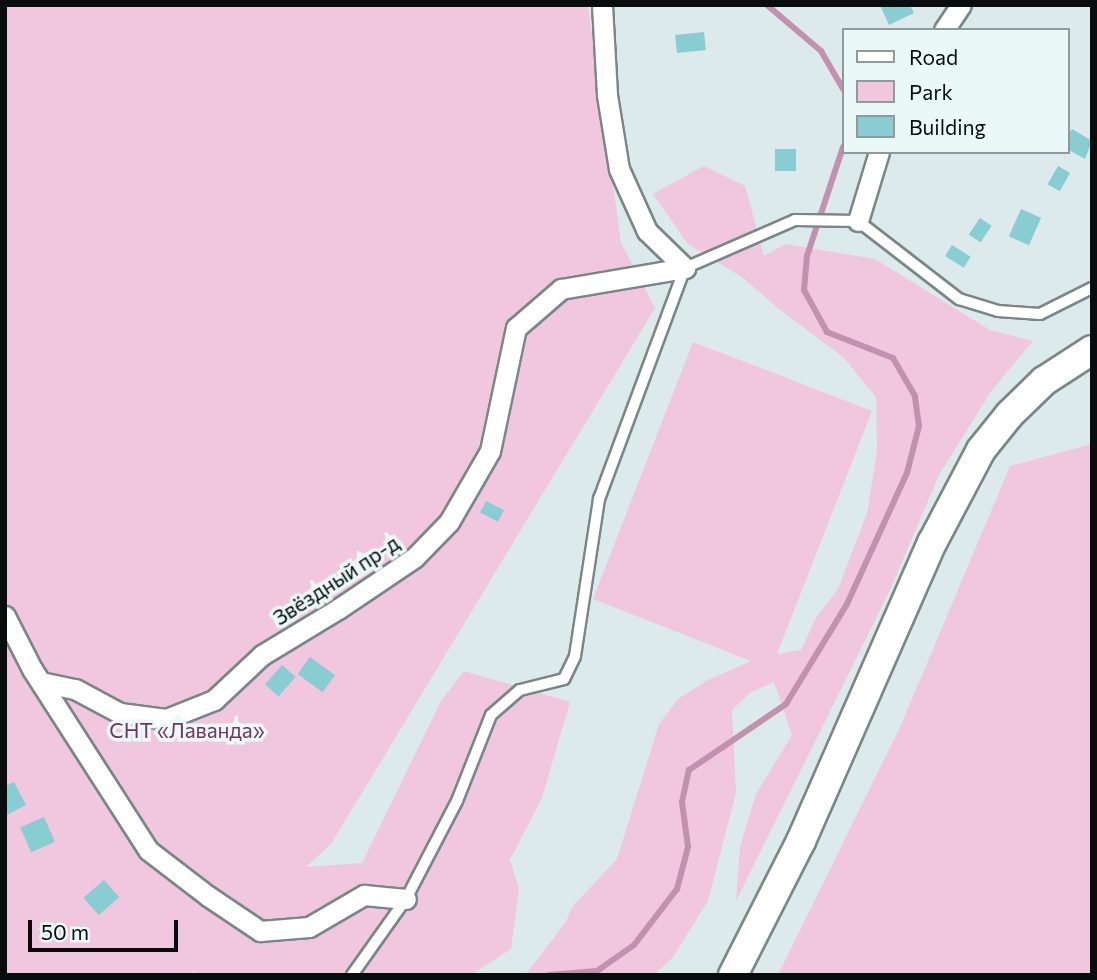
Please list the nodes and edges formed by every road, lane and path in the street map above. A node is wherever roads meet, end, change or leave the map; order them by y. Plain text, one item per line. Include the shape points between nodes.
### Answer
1 (602, 5) edge
2 (961, 5) edge
3 (945, 28) edge
4 (878, 154) edge
5 (858, 221) junction
6 (685, 268) junction
7 (1092, 288) edge
8 (1092, 350) edge
9 (5, 617) edge
10 (41, 682) junction
11 (406, 899) junction
12 (352, 975) edge
13 (733, 975) edge

1 - 6 street via 607,95 619,169 647,230
2 - 3 street
4 - 5 street
5 - 6 lane via 795,219
5 - 7 lane via 959,299 998,311 1040,314
6 - 10 street, Звёздный пр-д via 561,289 516,328 490,451 449,522 415,558 262,654 214,700 166,719 120,713 75,689
6 - 11 lane via 598,499 570,668 564,679 520,690 491,715 457,801
8 - 13 main road via 1044,381 981,450 932,543 801,841
9 - 10 street
10 - 11 street via 148,850 260,931 309,928 364,895
11 - 12 lane

